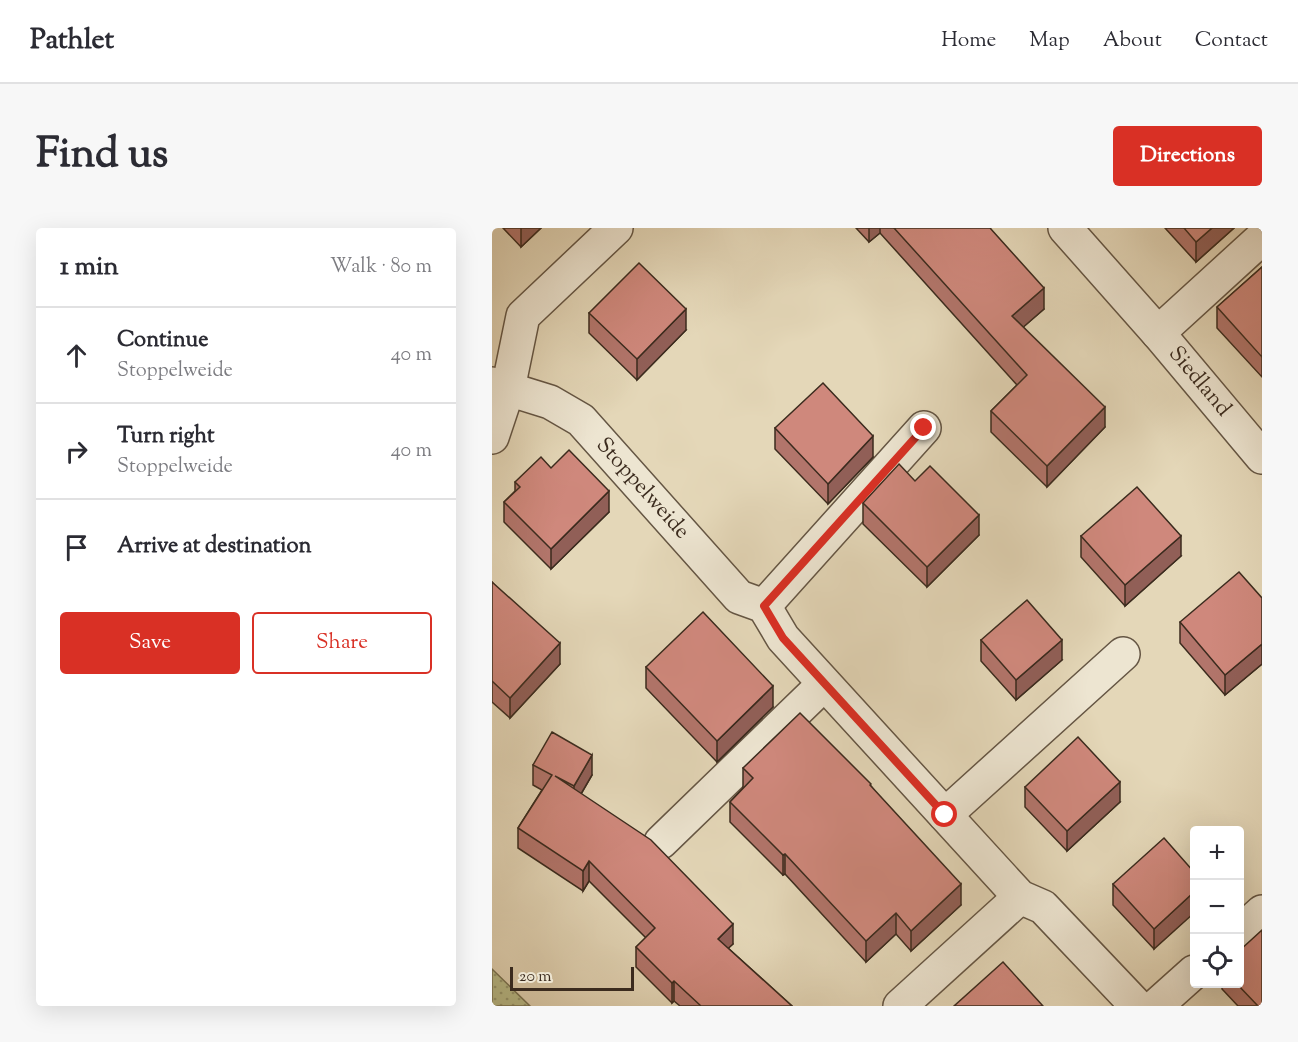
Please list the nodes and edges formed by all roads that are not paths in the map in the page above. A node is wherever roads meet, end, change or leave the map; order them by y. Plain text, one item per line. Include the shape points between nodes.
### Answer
1 (616, 228) edge
2 (1065, 228) edge
3 (1262, 238) edge
4 (1158, 333) junction
5 (500, 387) edge
6 (924, 428) dead end
7 (492, 437) edge
8 (1262, 457) edge
9 (764, 606) junction
10 (1123, 654) dead end
11 (824, 684) junction
12 (945, 815) junction
13 (661, 842) dead end
14 (1020, 897) junction
15 (1262, 912) edge
16 (1244, 928) edge
17 (1190, 976) edge
18 (900, 1006) edge
19 (1137, 1006) edge
20 (1156, 1006) edge

1 - 5 street via 523,316
2 - 4 street, Siedland
3 - 4 street, Siedland
4 - 8 street, Siedland
5 - 7 street
5 - 9 street, Stoppelweide via 550,402 581,420 739,597
6 - 9 street
9 - 11 street via 783,638
10 - 12 street
11 - 12 street
11 - 13 street
12 - 14 street
14 - 18 street
14 - 19 street via 1043,907
15 - 16 street
17 - 20 street

